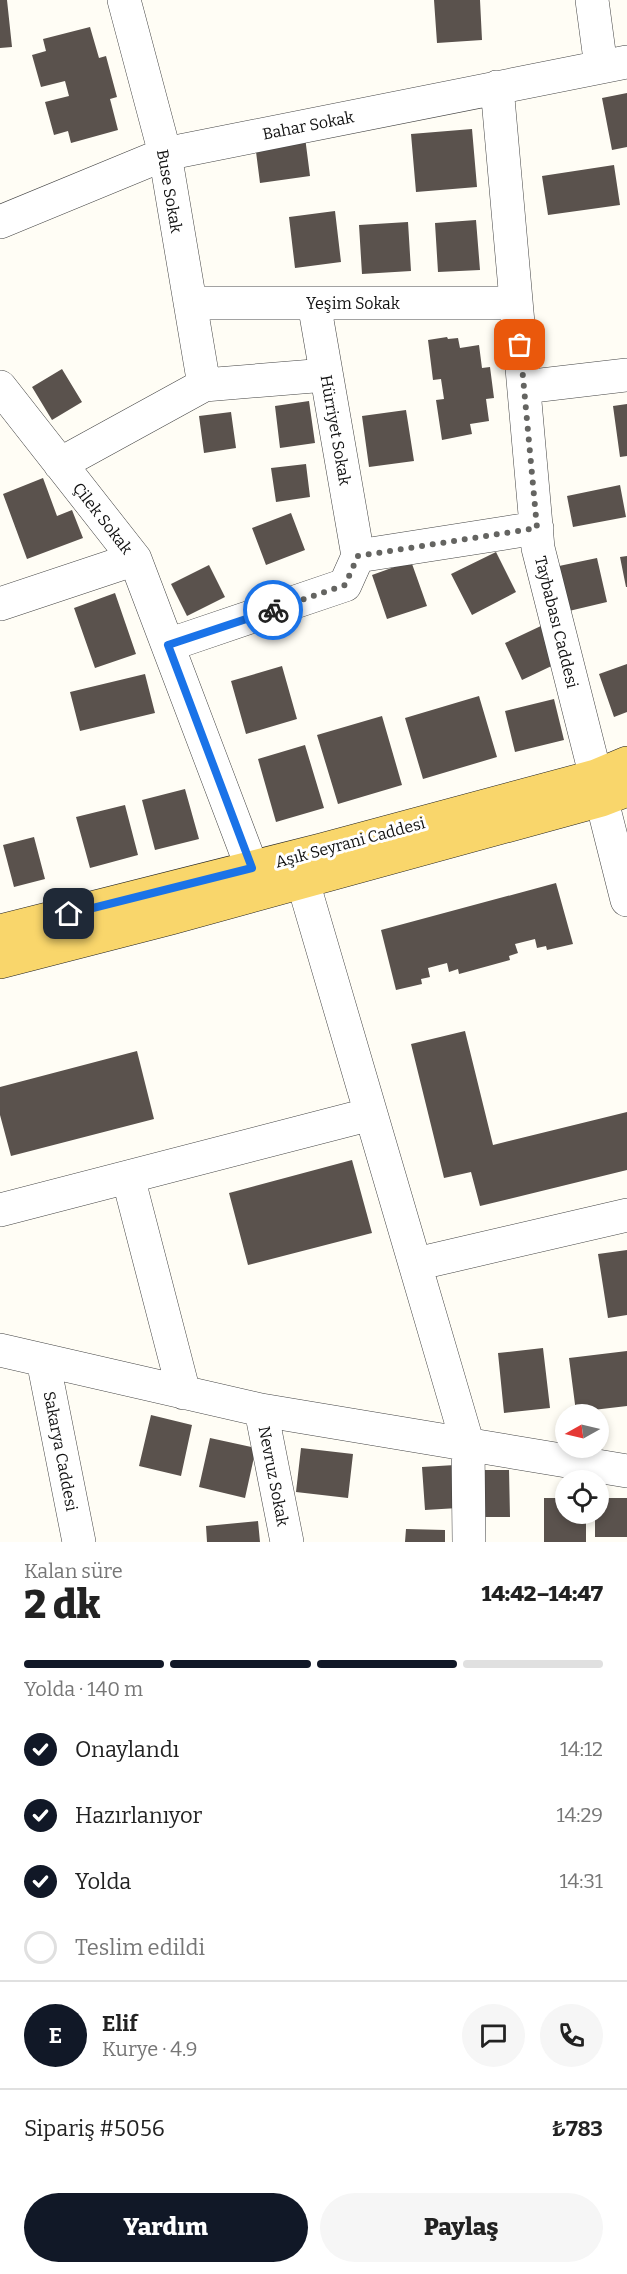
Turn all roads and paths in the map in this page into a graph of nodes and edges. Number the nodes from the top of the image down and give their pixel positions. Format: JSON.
{"nodes":[{"id":1,"x":124,"y":0,"type":"edge"},
{"id":2,"x":592,"y":0,"type":"edge"},
{"id":3,"x":614,"y":64,"type":"edge"},
{"id":4,"x":497,"y":87,"type":"junction"},
{"id":5,"x":165,"y":154,"type":"junction"},
{"id":6,"x":0,"y":222,"type":"edge"},
{"id":7,"x":190,"y":303,"type":"junction"},
{"id":8,"x":314,"y":303,"type":"junction"},
{"id":9,"x":516,"y":303,"type":"junction"},
{"id":10,"x":326,"y":375,"type":"junction"},
{"id":11,"x":627,"y":375,"type":"edge"},
{"id":12,"x":204,"y":385,"type":"junction"},
{"id":13,"x":0,"y":387,"type":"edge"},
{"id":14,"x":524,"y":387,"type":"junction"},
{"id":15,"x":60,"y":464,"type":"junction"},
{"id":16,"x":537,"y":528,"type":"junction"},
{"id":17,"x":358,"y":556,"type":"junction"},
{"id":18,"x":135,"y":559,"type":"junction"},
{"id":19,"x":0,"y":604,"type":"edge"},
{"id":20,"x":168,"y":645,"type":"junction"},
{"id":21,"x":627,"y":763,"type":"edge"},
{"id":22,"x":608,"y":789,"type":"edge"},
{"id":23,"x":252,"y":868,"type":"junction"},
{"id":24,"x":303,"y":882,"type":"junction"},
{"id":25,"x":627,"y":900,"type":"edge"},
{"id":26,"x":0,"y":931,"type":"edge"},
{"id":27,"x":0,"y":962,"type":"edge"},
{"id":28,"x":371,"y":1114,"type":"junction"},
{"id":29,"x":128,"y":1177,"type":"junction"},
{"id":30,"x":0,"y":1210,"type":"edge"},
{"id":31,"x":627,"y":1215,"type":"edge"},
{"id":32,"x":416,"y":1264,"type":"junction"},
{"id":33,"x":0,"y":1350,"type":"edge"},
{"id":34,"x":43,"y":1360,"type":"junction"},
{"id":35,"x":184,"y":1393,"type":"junction"},
{"id":36,"x":261,"y":1410,"type":"junction"},
{"id":37,"x":468,"y":1445,"type":"junction"},
{"id":38,"x":627,"y":1471,"type":"edge"},
{"id":39,"x":79,"y":1542,"type":"edge"},
{"id":40,"x":287,"y":1542,"type":"edge"},
{"id":41,"x":470,"y":1542,"type":"edge"}],
"edges":[{"from":1,"to":5,"type":"street","name":"Buse Sokak"},
{"from":2,"to":3,"type":"street"},
{"from":3,"to":4,"type":"street","name":"Bahar Sokak"},
{"from":4,"to":5,"type":"street","name":"Bahar Sokak"},
{"from":4,"to":9,"type":"street","name":"Taybabası Caddesi"},
{"from":5,"to":6,"type":"street","name":"Bahar Sokak"},
{"from":5,"to":7,"type":"street","name":"Buse Sokak"},
{"from":7,"to":8,"type":"street","name":"Yeşim Sokak"},
{"from":7,"to":12,"type":"street","name":"Buse Sokak"},
{"from":8,"to":9,"type":"street","name":"Yeşim Sokak"},
{"from":8,"to":10,"type":"street","name":"Hürriyet Sokak"},
{"from":9,"to":14,"type":"street","name":"Taybabası Caddesi"},
{"from":10,"to":12,"type":"street"},
{"from":10,"to":17,"type":"street","name":"Hürriyet Sokak"},
{"from":11,"to":14,"type":"street"},
{"from":12,"to":15,"type":"street"},
{"from":13,"to":15,"type":"street","name":"Çilek Sokak"},
{"from":14,"to":16,"type":"street","name":"Taybabası Caddesi"},
{"from":15,"to":18,"type":"street","name":"Çilek Sokak"},
{"from":16,"to":17,"type":"street"},
{"from":16,"to":22,"type":"street","name":"Taybabası Caddesi"},
{"from":17,"to":20,"type":"street"},
{"from":18,"to":19,"type":"street"},
{"from":18,"to":20,"type":"street","name":"Çilek Sokak"},
{"from":20,"to":23,"type":"street","name":"Çilek Sokak"},
{"from":21,"to":22,"type":"main road","name":"Aşık Seyrani Caddesi"},
{"from":22,"to":23,"type":"main road","name":"Aşık Seyrani Caddesi"},
{"from":22,"to":24,"type":"main road"},
{"from":22,"to":25,"type":"street","name":"Taybabası Caddesi"},
{"from":23,"to":26,"type":"main road","name":"Aşık Seyrani Caddesi"},
{"from":24,"to":27,"type":"main road"},
{"from":24,"to":28,"type":"street"},
{"from":28,"to":29,"type":"street"},
{"from":28,"to":32,"type":"street"},
{"from":29,"to":30,"type":"street"},
{"from":29,"to":35,"type":"street"},
{"from":31,"to":32,"type":"street"},
{"from":32,"to":37,"type":"street"},
{"from":33,"to":34,"type":"street"},
{"from":34,"to":35,"type":"street"},
{"from":34,"to":39,"type":"street","name":"Sakarya Caddesi"},
{"from":35,"to":36,"type":"street"},
{"from":36,"to":37,"type":"street"},
{"from":36,"to":40,"type":"street","name":"Nevruz Sokak"},
{"from":37,"to":38,"type":"street"},
{"from":37,"to":41,"type":"street"}]}
